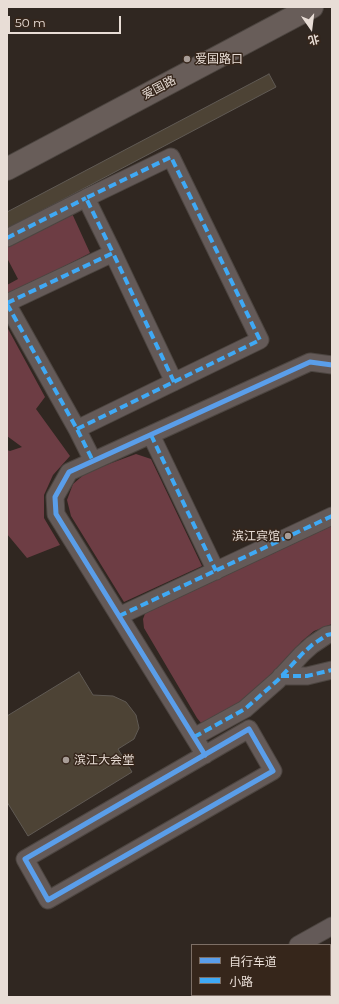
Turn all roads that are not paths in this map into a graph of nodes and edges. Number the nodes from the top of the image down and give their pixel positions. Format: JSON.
{"nodes":[{"id":1,"x":312,"y":7,"type":"edge"},
{"id":2,"x":7,"y":169,"type":"edge"},
{"id":3,"x":86,"y":198,"type":"junction"},
{"id":4,"x":7,"y":238,"type":"edge"},
{"id":5,"x":113,"y":253,"type":"junction"},
{"id":6,"x":7,"y":304,"type":"edge"},
{"id":7,"x":332,"y":365,"type":"edge"},
{"id":8,"x":174,"y":382,"type":"junction"},
{"id":9,"x":77,"y":429,"type":"junction"},
{"id":10,"x":151,"y":435,"type":"junction"},
{"id":11,"x":93,"y":460,"type":"junction"},
{"id":12,"x":332,"y":516,"type":"edge"},
{"id":13,"x":216,"y":571,"type":"junction"},
{"id":14,"x":119,"y":616,"type":"junction"},
{"id":15,"x":332,"y":634,"type":"edge"},
{"id":16,"x":332,"y":670,"type":"edge"},
{"id":17,"x":281,"y":676,"type":"junction"},
{"id":18,"x":194,"y":737,"type":"junction"},
{"id":19,"x":205,"y":755,"type":"junction"},
{"id":20,"x":332,"y":926,"type":"edge"},
{"id":21,"x":300,"y":944,"type":"edge"}],
"edges":[{"from":1,"to":2,"type":"street","name":"爱国路"},
{"from":3,"to":4,"type":"street"},
{"from":3,"to":5,"type":"street"},
{"from":3,"to":8,"type":"street"},
{"from":5,"to":6,"type":"street"},
{"from":5,"to":8,"type":"street"},
{"from":6,"to":9,"type":"street"},
{"from":7,"to":10,"type":"street"},
{"from":8,"to":9,"type":"street"},
{"from":9,"to":11,"type":"street"},
{"from":10,"to":11,"type":"street"},
{"from":10,"to":13,"type":"street"},
{"from":11,"to":14,"type":"street"},
{"from":12,"to":13,"type":"street"},
{"from":13,"to":14,"type":"street"},
{"from":14,"to":18,"type":"street"},
{"from":15,"to":17,"type":"street"},
{"from":16,"to":17,"type":"street"},
{"from":17,"to":18,"type":"street"},
{"from":18,"to":19,"type":"street"},
{"from":19,"to":19,"type":"street"},
{"from":20,"to":21,"type":"street"}]}
